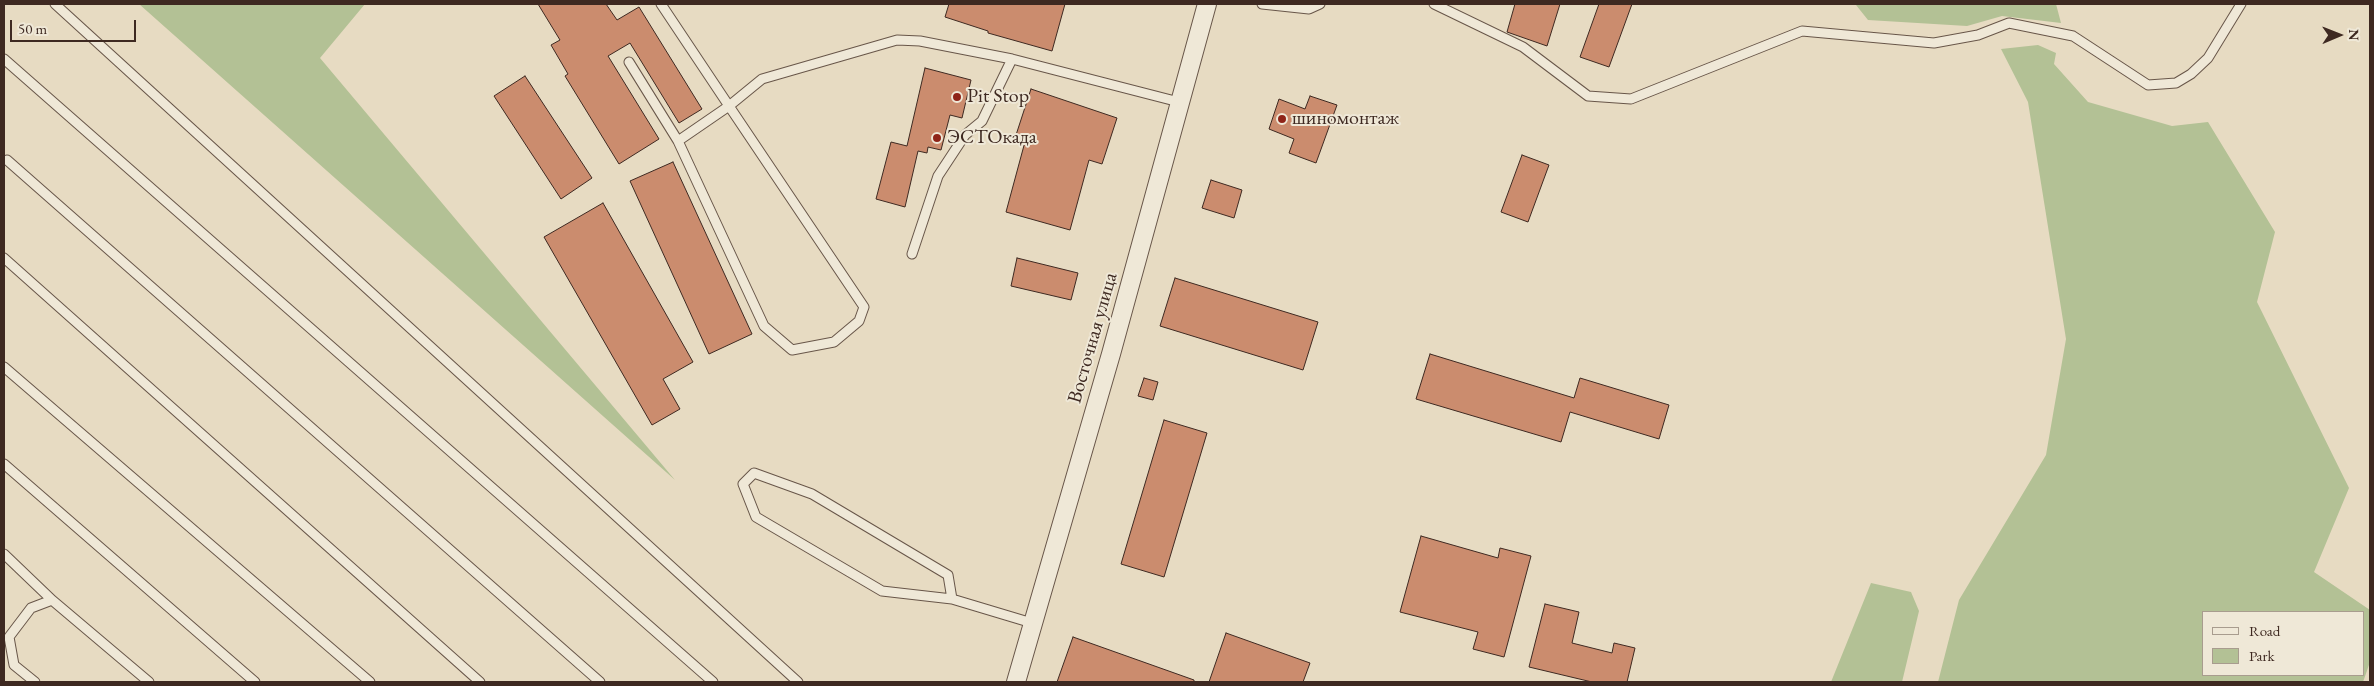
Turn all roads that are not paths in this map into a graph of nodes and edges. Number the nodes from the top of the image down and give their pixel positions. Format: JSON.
{"nodes":[{"id":1,"x":55,"y":4,"type":"edge"},
{"id":2,"x":661,"y":4,"type":"edge"},
{"id":3,"x":1206,"y":4,"type":"edge"},
{"id":4,"x":1262,"y":4,"type":"edge"},
{"id":5,"x":1320,"y":4,"type":"edge"},
{"id":6,"x":1434,"y":4,"type":"edge"},
{"id":7,"x":2242,"y":4,"type":"edge"},
{"id":8,"x":1012,"y":58,"type":"junction"},
{"id":9,"x":4,"y":59,"type":"edge"},
{"id":10,"x":628,"y":62,"type":"dead end"},
{"id":11,"x":1179,"y":102,"type":"junction"},
{"id":12,"x":729,"y":106,"type":"junction"},
{"id":13,"x":678,"y":141,"type":"junction"},
{"id":14,"x":7,"y":160,"type":"dead end"},
{"id":15,"x":912,"y":254,"type":"dead end"},
{"id":16,"x":4,"y":258,"type":"edge"},
{"id":17,"x":4,"y":367,"type":"edge"},
{"id":18,"x":4,"y":464,"type":"edge"},
{"id":19,"x":4,"y":554,"type":"edge"},
{"id":20,"x":952,"y":599,"type":"junction"},
{"id":21,"x":52,"y":600,"type":"junction"},
{"id":22,"x":1032,"y":623,"type":"junction"},
{"id":23,"x":35,"y":682,"type":"edge"},
{"id":24,"x":149,"y":682,"type":"edge"},
{"id":25,"x":255,"y":682,"type":"edge"},
{"id":26,"x":370,"y":682,"type":"edge"},
{"id":27,"x":480,"y":682,"type":"edge"},
{"id":28,"x":600,"y":682,"type":"edge"},
{"id":29,"x":713,"y":682,"type":"edge"},
{"id":30,"x":798,"y":682,"type":"edge"},
{"id":31,"x":1016,"y":682,"type":"edge"}],
"edges":[{"from":1,"to":30,"type":"lane"},
{"from":2,"to":12,"type":"lane"},
{"from":3,"to":11,"type":"street","name":"Восточная улица"},
{"from":4,"to":5,"type":"lane"},
{"from":6,"to":7,"type":"lane"},
{"from":8,"to":11,"type":"lane"},
{"from":8,"to":12,"type":"lane"},
{"from":8,"to":15,"type":"lane"},
{"from":9,"to":29,"type":"lane"},
{"from":10,"to":13,"type":"lane"},
{"from":11,"to":22,"type":"street","name":"Восточная улица"},
{"from":12,"to":13,"type":"lane"},
{"from":12,"to":13,"type":"lane"},
{"from":14,"to":28,"type":"lane"},
{"from":16,"to":27,"type":"lane"},
{"from":17,"to":26,"type":"lane"},
{"from":18,"to":25,"type":"lane"},
{"from":19,"to":21,"type":"lane"},
{"from":20,"to":20,"type":"lane"},
{"from":20,"to":22,"type":"lane"},
{"from":21,"to":23,"type":"lane"},
{"from":21,"to":24,"type":"lane"},
{"from":22,"to":31,"type":"street","name":"Восточная улица"}]}
